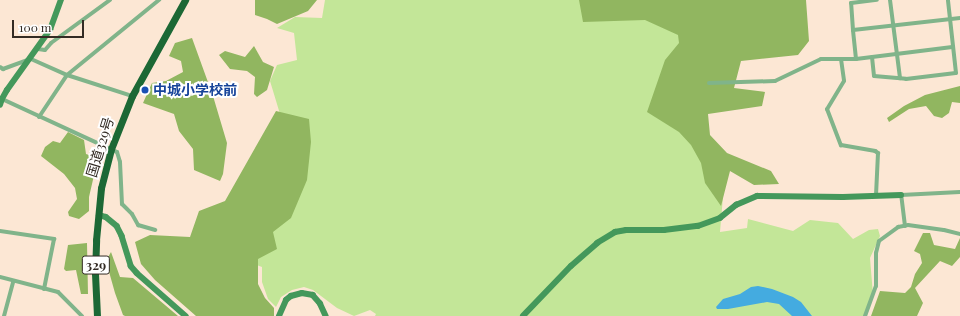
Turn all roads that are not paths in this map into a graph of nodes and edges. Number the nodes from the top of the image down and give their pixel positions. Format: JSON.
{"nodes":[{"id":1,"x":62,"y":0,"type":"edge"},
{"id":2,"x":110,"y":0,"type":"edge"},
{"id":3,"x":159,"y":0,"type":"edge"},
{"id":4,"x":185,"y":0,"type":"edge"},
{"id":5,"x":877,"y":0,"type":"edge"},
{"id":6,"x":890,"y":0,"type":"edge"},
{"id":7,"x":948,"y":0,"type":"edge"},
{"id":8,"x":960,"y":18,"type":"edge"},
{"id":9,"x":949,"y":19,"type":"junction"},
{"id":10,"x":893,"y":26,"type":"junction"},
{"id":11,"x":853,"y":30,"type":"junction"},
{"id":12,"x":952,"y":47,"type":"junction"},
{"id":13,"x":38,"y":49,"type":"junction"},
{"id":14,"x":896,"y":54,"type":"junction"},
{"id":15,"x":872,"y":57,"type":"junction"},
{"id":16,"x":31,"y":59,"type":"junction"},
{"id":17,"x":841,"y":59,"type":"junction"},
{"id":18,"x":856,"y":59,"type":"junction"},
{"id":19,"x":0,"y":67,"type":"edge"},
{"id":20,"x":67,"y":75,"type":"junction"},
{"id":21,"x":900,"y":78,"type":"junction"},
{"id":22,"x":710,"y":83,"type":"dead end"},
{"id":23,"x":132,"y":96,"type":"junction"},
{"id":24,"x":1,"y":98,"type":"edge"},
{"id":25,"x":0,"y":105,"type":"edge"},
{"id":26,"x":39,"y":117,"type":"junction"},
{"id":27,"x":111,"y":149,"type":"junction"},
{"id":28,"x":960,"y":192,"type":"edge"},
{"id":29,"x":876,"y":195,"type":"junction"},
{"id":30,"x":901,"y":195,"type":"junction"},
{"id":31,"x":99,"y":215,"type":"junction"},
{"id":32,"x":905,"y":226,"type":"junction"},
{"id":33,"x":155,"y":230,"type":"dead end"},
{"id":34,"x":0,"y":231,"type":"edge"},
{"id":35,"x":960,"y":234,"type":"edge"},
{"id":36,"x":0,"y":277,"type":"edge"},
{"id":37,"x":13,"y":282,"type":"junction"},
{"id":38,"x":44,"y":289,"type":"junction"},
{"id":39,"x":4,"y":316,"type":"edge"},
{"id":40,"x":82,"y":316,"type":"edge"},
{"id":41,"x":97,"y":316,"type":"edge"},
{"id":42,"x":186,"y":316,"type":"edge"},
{"id":43,"x":279,"y":316,"type":"edge"},
{"id":44,"x":326,"y":316,"type":"edge"},
{"id":45,"x":523,"y":316,"type":"edge"},
{"id":46,"x":865,"y":316,"type":"edge"}],
"edges":[{"from":1,"to":13,"type":"street"},
{"from":2,"to":13,"type":"street"},
{"from":3,"to":20,"type":"street"},
{"from":4,"to":23,"type":"highway","name":"国道329号","number":"329"},
{"from":5,"to":11,"type":"street"},
{"from":6,"to":10,"type":"street"},
{"from":7,"to":9,"type":"street"},
{"from":8,"to":9,"type":"street"},
{"from":9,"to":10,"type":"street"},
{"from":9,"to":12,"type":"street"},
{"from":10,"to":11,"type":"street"},
{"from":10,"to":14,"type":"street"},
{"from":11,"to":18,"type":"street"},
{"from":12,"to":14,"type":"street"},
{"from":12,"to":21,"type":"street"},
{"from":13,"to":16,"type":"street"},
{"from":14,"to":15,"type":"street"},
{"from":14,"to":21,"type":"street"},
{"from":15,"to":18,"type":"street"},
{"from":15,"to":21,"type":"street"},
{"from":16,"to":19,"type":"street"},
{"from":16,"to":20,"type":"street"},
{"from":16,"to":24,"type":"street"},
{"from":17,"to":18,"type":"street"},
{"from":17,"to":22,"type":"street"},
{"from":17,"to":29,"type":"street"},
{"from":20,"to":23,"type":"street"},
{"from":20,"to":26,"type":"street"},
{"from":23,"to":27,"type":"highway","name":"国道329号","number":"329"},
{"from":24,"to":25,"type":"street"},
{"from":24,"to":26,"type":"street"},
{"from":26,"to":27,"type":"street"},
{"from":27,"to":31,"type":"highway","name":"国道329号","number":"329"},
{"from":27,"to":33,"type":"street"},
{"from":28,"to":30,"type":"street"},
{"from":29,"to":30,"type":"street"},
{"from":29,"to":45,"type":"street"},
{"from":30,"to":32,"type":"street"},
{"from":31,"to":41,"type":"highway","name":"国道329号","number":"329"},
{"from":31,"to":42,"type":"street"},
{"from":32,"to":35,"type":"street"},
{"from":32,"to":46,"type":"street"},
{"from":34,"to":38,"type":"street"},
{"from":36,"to":37,"type":"street"},
{"from":37,"to":38,"type":"street"},
{"from":37,"to":39,"type":"street"},
{"from":38,"to":40,"type":"street"},
{"from":43,"to":44,"type":"street"}]}
